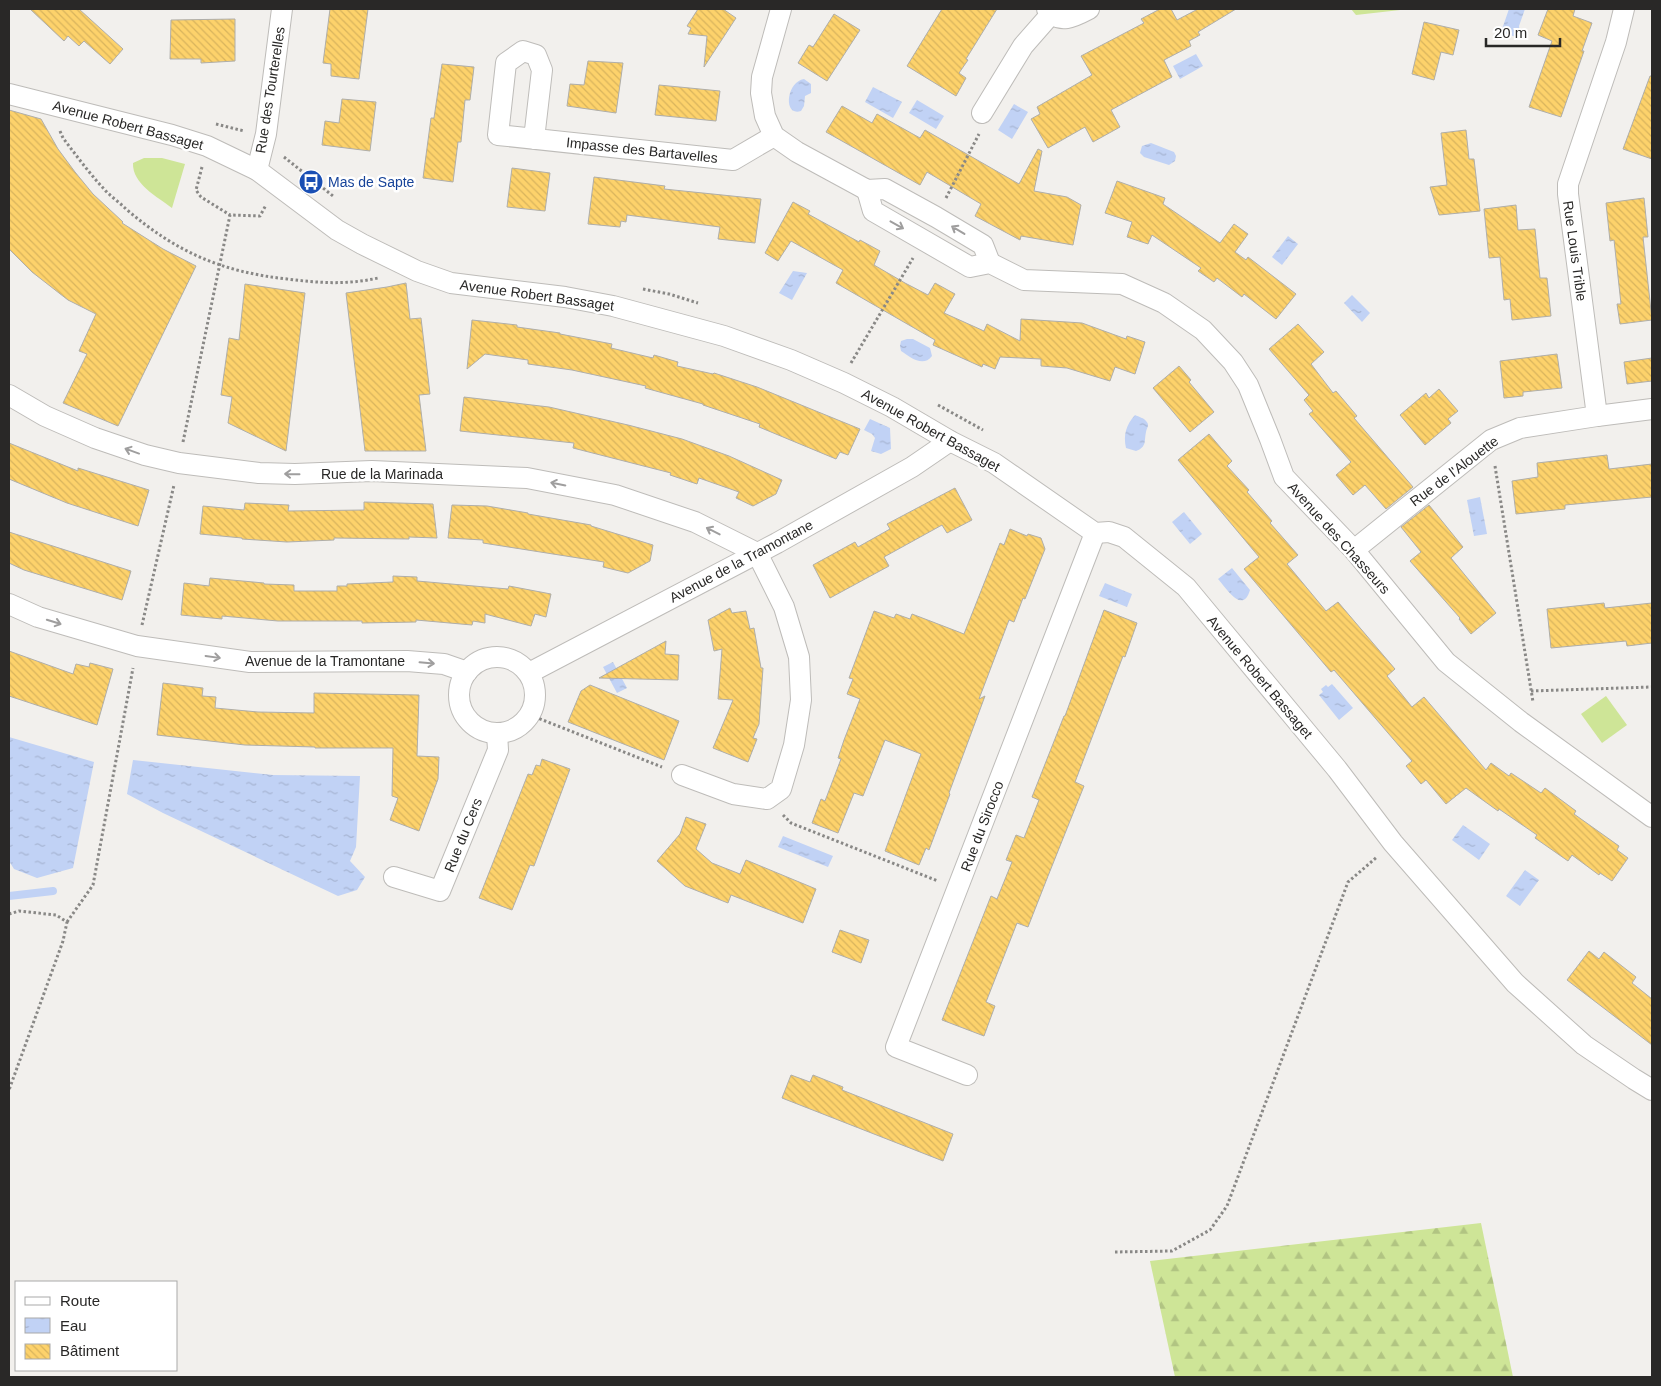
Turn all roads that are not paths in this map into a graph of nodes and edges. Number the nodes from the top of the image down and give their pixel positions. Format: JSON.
{"nodes":[{"id":1,"x":282,"y":9,"type":"edge"},
{"id":2,"x":781,"y":9,"type":"edge"},
{"id":3,"x":1089,"y":9,"type":"edge"},
{"id":4,"x":1624,"y":9,"type":"edge"},
{"id":5,"x":1049,"y":12,"type":"edge"},
{"id":6,"x":9,"y":94,"type":"edge"},
{"id":7,"x":982,"y":113,"type":"dead end"},
{"id":8,"x":774,"y":136,"type":"junction"},
{"id":9,"x":534,"y":139,"type":"dead end"},
{"id":10,"x":257,"y":170,"type":"junction"},
{"id":11,"x":9,"y":395,"type":"edge"},
{"id":12,"x":1652,"y":409,"type":"edge"},
{"id":13,"x":1597,"y":416,"type":"junction"},
{"id":14,"x":950,"y":441,"type":"junction"},
{"id":15,"x":1095,"y":533,"type":"junction"},
{"id":16,"x":1354,"y":550,"type":"junction"},
{"id":17,"x":757,"y":553,"type":"junction"},
{"id":18,"x":9,"y":604,"type":"edge"},
{"id":19,"x":467,"y":672,"type":"junction"},
{"id":20,"x":528,"y":673,"type":"junction"},
{"id":21,"x":497,"y":733,"type":"junction"},
{"id":22,"x":682,"y":774,"type":"road end"},
{"id":23,"x":1652,"y":817,"type":"edge"},
{"id":24,"x":394,"y":877,"type":"dead end"},
{"id":25,"x":968,"y":1075,"type":"dead end"},
{"id":26,"x":1652,"y":1090,"type":"edge"}],
"edges":[{"from":1,"to":10,"type":"street","name":"Rue des Tourterelles"},
{"from":2,"to":8,"type":"street"},
{"from":3,"to":5,"type":"street"},
{"from":4,"to":13,"type":"street","name":"Rue Louis Trible"},
{"from":5,"to":7,"type":"street"},
{"from":6,"to":10,"type":"street","name":"Avenue Robert Bassaget"},
{"from":8,"to":9,"type":"street","name":"Impasse des Bartavelles"},
{"from":8,"to":16,"type":"street","name":"Avenue des Chasseurs"},
{"from":10,"to":14,"type":"street","name":"Avenue Robert Bassaget"},
{"from":17,"to":11,"type":"street","name":"Rue de la Marinada","one_way":true},
{"from":12,"to":13,"type":"street"},
{"from":13,"to":16,"type":"street","name":"Rue de l'Alouette"},
{"from":14,"to":15,"type":"street","name":"Avenue Robert Bassaget"},
{"from":14,"to":17,"type":"street","name":"Avenue de la Tramontane"},
{"from":15,"to":25,"type":"street","name":"Rue du Sirocco"},
{"from":15,"to":26,"type":"street","name":"Avenue Robert Bassaget"},
{"from":16,"to":23,"type":"street","name":"Avenue des Chasseurs"},
{"from":17,"to":20,"type":"street","name":"Avenue de la Tramontane"},
{"from":17,"to":22,"type":"street"},
{"from":18,"to":19,"type":"street","name":"Avenue de la Tramontane","one_way":true},
{"from":19,"to":20,"type":"street"},
{"from":19,"to":21,"type":"street"},
{"from":20,"to":21,"type":"street"},
{"from":21,"to":24,"type":"street","name":"Rue du Cers"}]}
